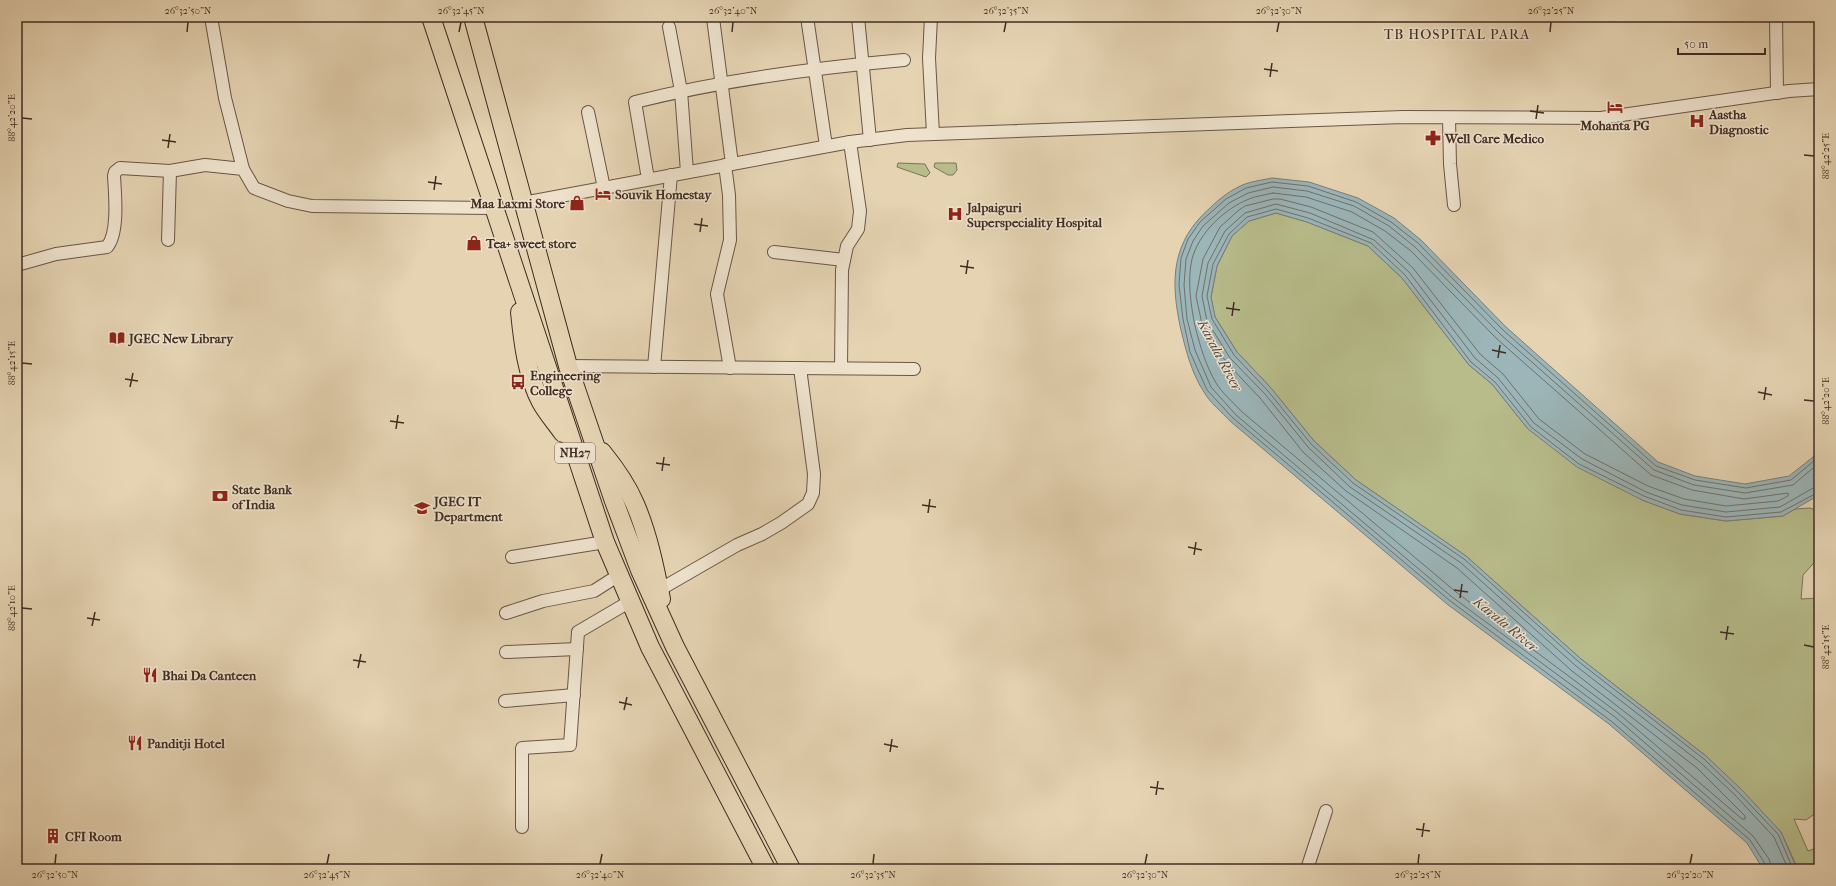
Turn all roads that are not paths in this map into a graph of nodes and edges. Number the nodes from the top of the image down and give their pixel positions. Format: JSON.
{"nodes":[{"id":1,"x":211,"y":17,"type":"edge"},
{"id":2,"x":431,"y":17,"type":"edge"},
{"id":3,"x":473,"y":17,"type":"edge"},
{"id":4,"x":807,"y":17,"type":"edge"},
{"id":5,"x":858,"y":17,"type":"edge"},
{"id":6,"x":931,"y":17,"type":"edge"},
{"id":7,"x":1776,"y":17,"type":"edge"},
{"id":8,"x":713,"y":18,"type":"edge"},
{"id":9,"x":669,"y":27,"type":"dead end"},
{"id":10,"x":904,"y":60,"type":"dead end"},
{"id":11,"x":863,"y":64,"type":"junction"},
{"id":12,"x":815,"y":68,"type":"junction"},
{"id":13,"x":723,"y":83,"type":"junction"},
{"id":14,"x":1819,"y":89,"type":"edge"},
{"id":15,"x":681,"y":91,"type":"junction"},
{"id":16,"x":1776,"y":93,"type":"junction"},
{"id":17,"x":588,"y":112,"type":"dead end"},
{"id":18,"x":1449,"y":118,"type":"junction"},
{"id":19,"x":933,"y":134,"type":"junction"},
{"id":20,"x":870,"y":140,"type":"junction"},
{"id":21,"x":850,"y":142,"type":"junction"},
{"id":22,"x":826,"y":146,"type":"junction"},
{"id":23,"x":729,"y":165,"type":"junction"},
{"id":24,"x":243,"y":169,"type":"junction"},
{"id":25,"x":170,"y":171,"type":"junction"},
{"id":26,"x":688,"y":172,"type":"junction"},
{"id":27,"x":672,"y":175,"type":"junction"},
{"id":28,"x":648,"y":179,"type":"junction"},
{"id":29,"x":604,"y":188,"type":"junction"},
{"id":30,"x":524,"y":202,"type":"junction"},
{"id":31,"x":1454,"y":205,"type":"dead end"},
{"id":32,"x":493,"y":208,"type":"junction"},
{"id":33,"x":168,"y":240,"type":"dead end"},
{"id":34,"x":774,"y":252,"type":"dead end"},
{"id":35,"x":844,"y":260,"type":"junction"},
{"id":36,"x":17,"y":265,"type":"edge"},
{"id":37,"x":568,"y":366,"type":"junction"},
{"id":38,"x":654,"y":367,"type":"junction"},
{"id":39,"x":730,"y":368,"type":"junction"},
{"id":40,"x":800,"y":368,"type":"junction"},
{"id":41,"x":841,"y":368,"type":"junction"},
{"id":42,"x":914,"y":369,"type":"dead end"},
{"id":43,"x":593,"y":441,"type":"junction"},
{"id":44,"x":605,"y":542,"type":"junction"},
{"id":45,"x":512,"y":558,"type":"dead end"},
{"id":46,"x":619,"y":575,"type":"junction"},
{"id":47,"x":659,"y":590,"type":"junction"},
{"id":48,"x":630,"y":602,"type":"junction"},
{"id":49,"x":506,"y":613,"type":"dead end"},
{"id":50,"x":668,"y":631,"type":"junction"},
{"id":51,"x":577,"y":649,"type":"junction"},
{"id":52,"x":506,"y":652,"type":"dead end"},
{"id":53,"x":574,"y":695,"type":"junction"},
{"id":54,"x":505,"y":701,"type":"dead end"},
{"id":55,"x":1326,"y":811,"type":"dead end"},
{"id":56,"x":522,"y":827,"type":"dead end"},
{"id":57,"x":766,"y":869,"type":"edge"},
{"id":58,"x":791,"y":869,"type":"edge"},
{"id":59,"x":1307,"y":869,"type":"edge"}],
"edges":[{"from":1,"to":24,"type":"street"},
{"from":2,"to":32,"type":"highway","number":"NH27"},
{"from":3,"to":30,"type":"highway","number":"NH27"},
{"from":4,"to":12,"type":"street"},
{"from":5,"to":11,"type":"street"},
{"from":6,"to":19,"type":"street"},
{"from":7,"to":16,"type":"street"},
{"from":8,"to":13,"type":"street"},
{"from":9,"to":15,"type":"street"},
{"from":10,"to":11,"type":"street"},
{"from":11,"to":12,"type":"street"},
{"from":11,"to":20,"type":"street"},
{"from":12,"to":13,"type":"street"},
{"from":12,"to":22,"type":"street"},
{"from":13,"to":15,"type":"street"},
{"from":13,"to":23,"type":"street"},
{"from":14,"to":16,"type":"street"},
{"from":15,"to":26,"type":"street"},
{"from":15,"to":28,"type":"street"},
{"from":16,"to":18,"type":"street"},
{"from":17,"to":29,"type":"street"},
{"from":18,"to":19,"type":"street"},
{"from":18,"to":31,"type":"street"},
{"from":19,"to":20,"type":"street"},
{"from":20,"to":21,"type":"street"},
{"from":21,"to":22,"type":"street"},
{"from":21,"to":35,"type":"street"},
{"from":22,"to":23,"type":"street"},
{"from":23,"to":26,"type":"street"},
{"from":23,"to":39,"type":"street"},
{"from":24,"to":25,"type":"street"},
{"from":24,"to":32,"type":"street"},
{"from":25,"to":33,"type":"street"},
{"from":25,"to":36,"type":"street"},
{"from":26,"to":27,"type":"street"},
{"from":27,"to":28,"type":"street"},
{"from":27,"to":38,"type":"street"},
{"from":28,"to":29,"type":"street"},
{"from":29,"to":30,"type":"street"},
{"from":30,"to":32,"type":"highway"},
{"from":30,"to":37,"type":"highway","number":"NH27"},
{"from":32,"to":44,"type":"highway","number":"NH27"},
{"from":34,"to":35,"type":"street"},
{"from":35,"to":41,"type":"street"},
{"from":37,"to":38,"type":"street"},
{"from":37,"to":43,"type":"highway","number":"NH27"},
{"from":38,"to":39,"type":"street"},
{"from":39,"to":40,"type":"street"},
{"from":40,"to":41,"type":"street"},
{"from":40,"to":47,"type":"street"},
{"from":41,"to":42,"type":"street"},
{"from":43,"to":47,"type":"highway","number":"NH27"},
{"from":43,"to":50,"type":"highway","number":"NH27"},
{"from":44,"to":45,"type":"street"},
{"from":44,"to":46,"type":"highway","number":"NH27"},
{"from":46,"to":48,"type":"highway","number":"NH27"},
{"from":46,"to":49,"type":"street"},
{"from":47,"to":50,"type":"highway","number":"NH27"},
{"from":48,"to":51,"type":"street"},
{"from":48,"to":57,"type":"highway","number":"NH27"},
{"from":50,"to":58,"type":"highway","number":"NH27"},
{"from":51,"to":52,"type":"street"},
{"from":51,"to":53,"type":"street"},
{"from":53,"to":54,"type":"street"},
{"from":53,"to":56,"type":"street"},
{"from":55,"to":59,"type":"street"}]}
